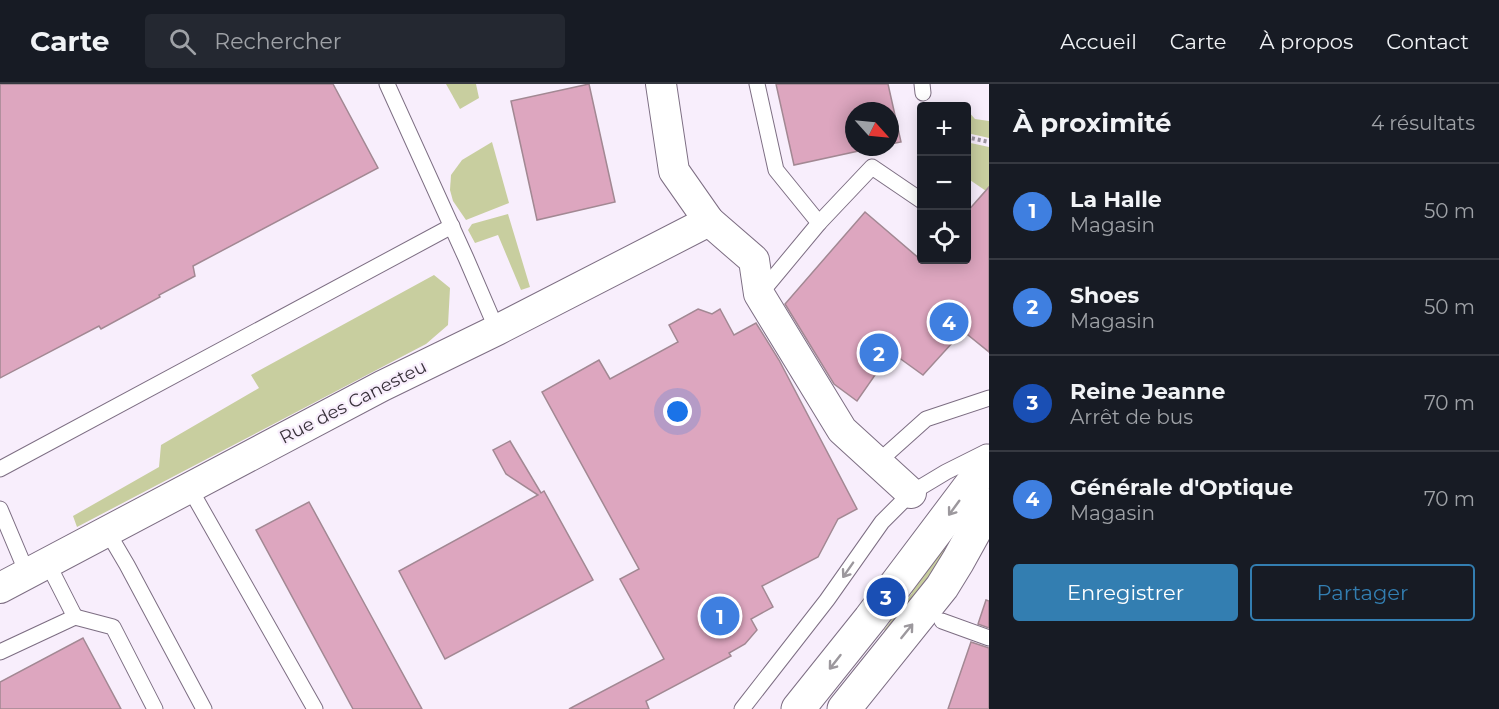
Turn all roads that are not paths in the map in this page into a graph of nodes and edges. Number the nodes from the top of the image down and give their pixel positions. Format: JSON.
{"nodes":[{"id":1,"x":387,"y":84,"type":"edge"},
{"id":2,"x":661,"y":84,"type":"edge"},
{"id":3,"x":757,"y":84,"type":"edge"},
{"id":4,"x":917,"y":198,"type":"edge"},
{"id":5,"x":710,"y":221,"type":"junction"},
{"id":6,"x":819,"y":223,"type":"junction"},
{"id":7,"x":452,"y":226,"type":"junction"},
{"id":8,"x":759,"y":294,"type":"junction"},
{"id":9,"x":497,"y":330,"type":"junction"},
{"id":10,"x":989,"y":398,"type":"edge"},
{"id":11,"x":989,"y":451,"type":"edge"},
{"id":12,"x":989,"y":461,"type":"edge"},
{"id":13,"x":878,"y":462,"type":"junction"},
{"id":14,"x":0,"y":469,"type":"edge"},
{"id":15,"x":189,"y":487,"type":"junction"},
{"id":16,"x":911,"y":493,"type":"junction"},
{"id":17,"x":989,"y":505,"type":"edge"},
{"id":18,"x":0,"y":509,"type":"edge"},
{"id":19,"x":107,"y":531,"type":"junction"},
{"id":20,"x":37,"y":567,"type":"junction"},
{"id":21,"x":0,"y":588,"type":"edge"},
{"id":22,"x":75,"y":617,"type":"junction"},
{"id":23,"x":942,"y":621,"type":"dead end"},
{"id":24,"x":989,"y":638,"type":"edge"},
{"id":25,"x":0,"y":652,"type":"edge"},
{"id":26,"x":155,"y":709,"type":"edge"},
{"id":27,"x":204,"y":709,"type":"edge"},
{"id":28,"x":315,"y":709,"type":"edge"},
{"id":29,"x":742,"y":709,"type":"edge"},
{"id":30,"x":798,"y":709,"type":"edge"},
{"id":31,"x":844,"y":709,"type":"edge"}],
"edges":[{"from":1,"to":7,"type":"lane"},
{"from":2,"to":5,"type":"street"},
{"from":3,"to":6,"type":"lane"},
{"from":4,"to":6,"type":"lane"},
{"from":5,"to":8,"type":"street"},
{"from":5,"to":9,"type":"street","name":"Rue des Canesteu"},
{"from":6,"to":8,"type":"lane"},
{"from":7,"to":9,"type":"lane"},
{"from":7,"to":14,"type":"lane"},
{"from":8,"to":13,"type":"street"},
{"from":9,"to":15,"type":"street","name":"Rue des Canesteu"},
{"from":10,"to":13,"type":"lane"},
{"from":11,"to":16,"type":"lane"},
{"from":12,"to":30,"type":"main road","one_way":true},
{"from":13,"to":16,"type":"street"},
{"from":15,"to":19,"type":"street","name":"Rue des Canesteu"},
{"from":15,"to":28,"type":"lane"},
{"from":16,"to":29,"type":"lane","one_way":true},
{"from":31,"to":17,"type":"main road","one_way":true},
{"from":18,"to":20,"type":"lane"},
{"from":19,"to":20,"type":"street","name":"Rue des Canesteu"},
{"from":19,"to":27,"type":"lane"},
{"from":20,"to":21,"type":"street","name":"Rue des Canesteu"},
{"from":20,"to":22,"type":"lane"},
{"from":22,"to":25,"type":"lane"},
{"from":22,"to":26,"type":"lane"},
{"from":23,"to":24,"type":"lane"}]}
